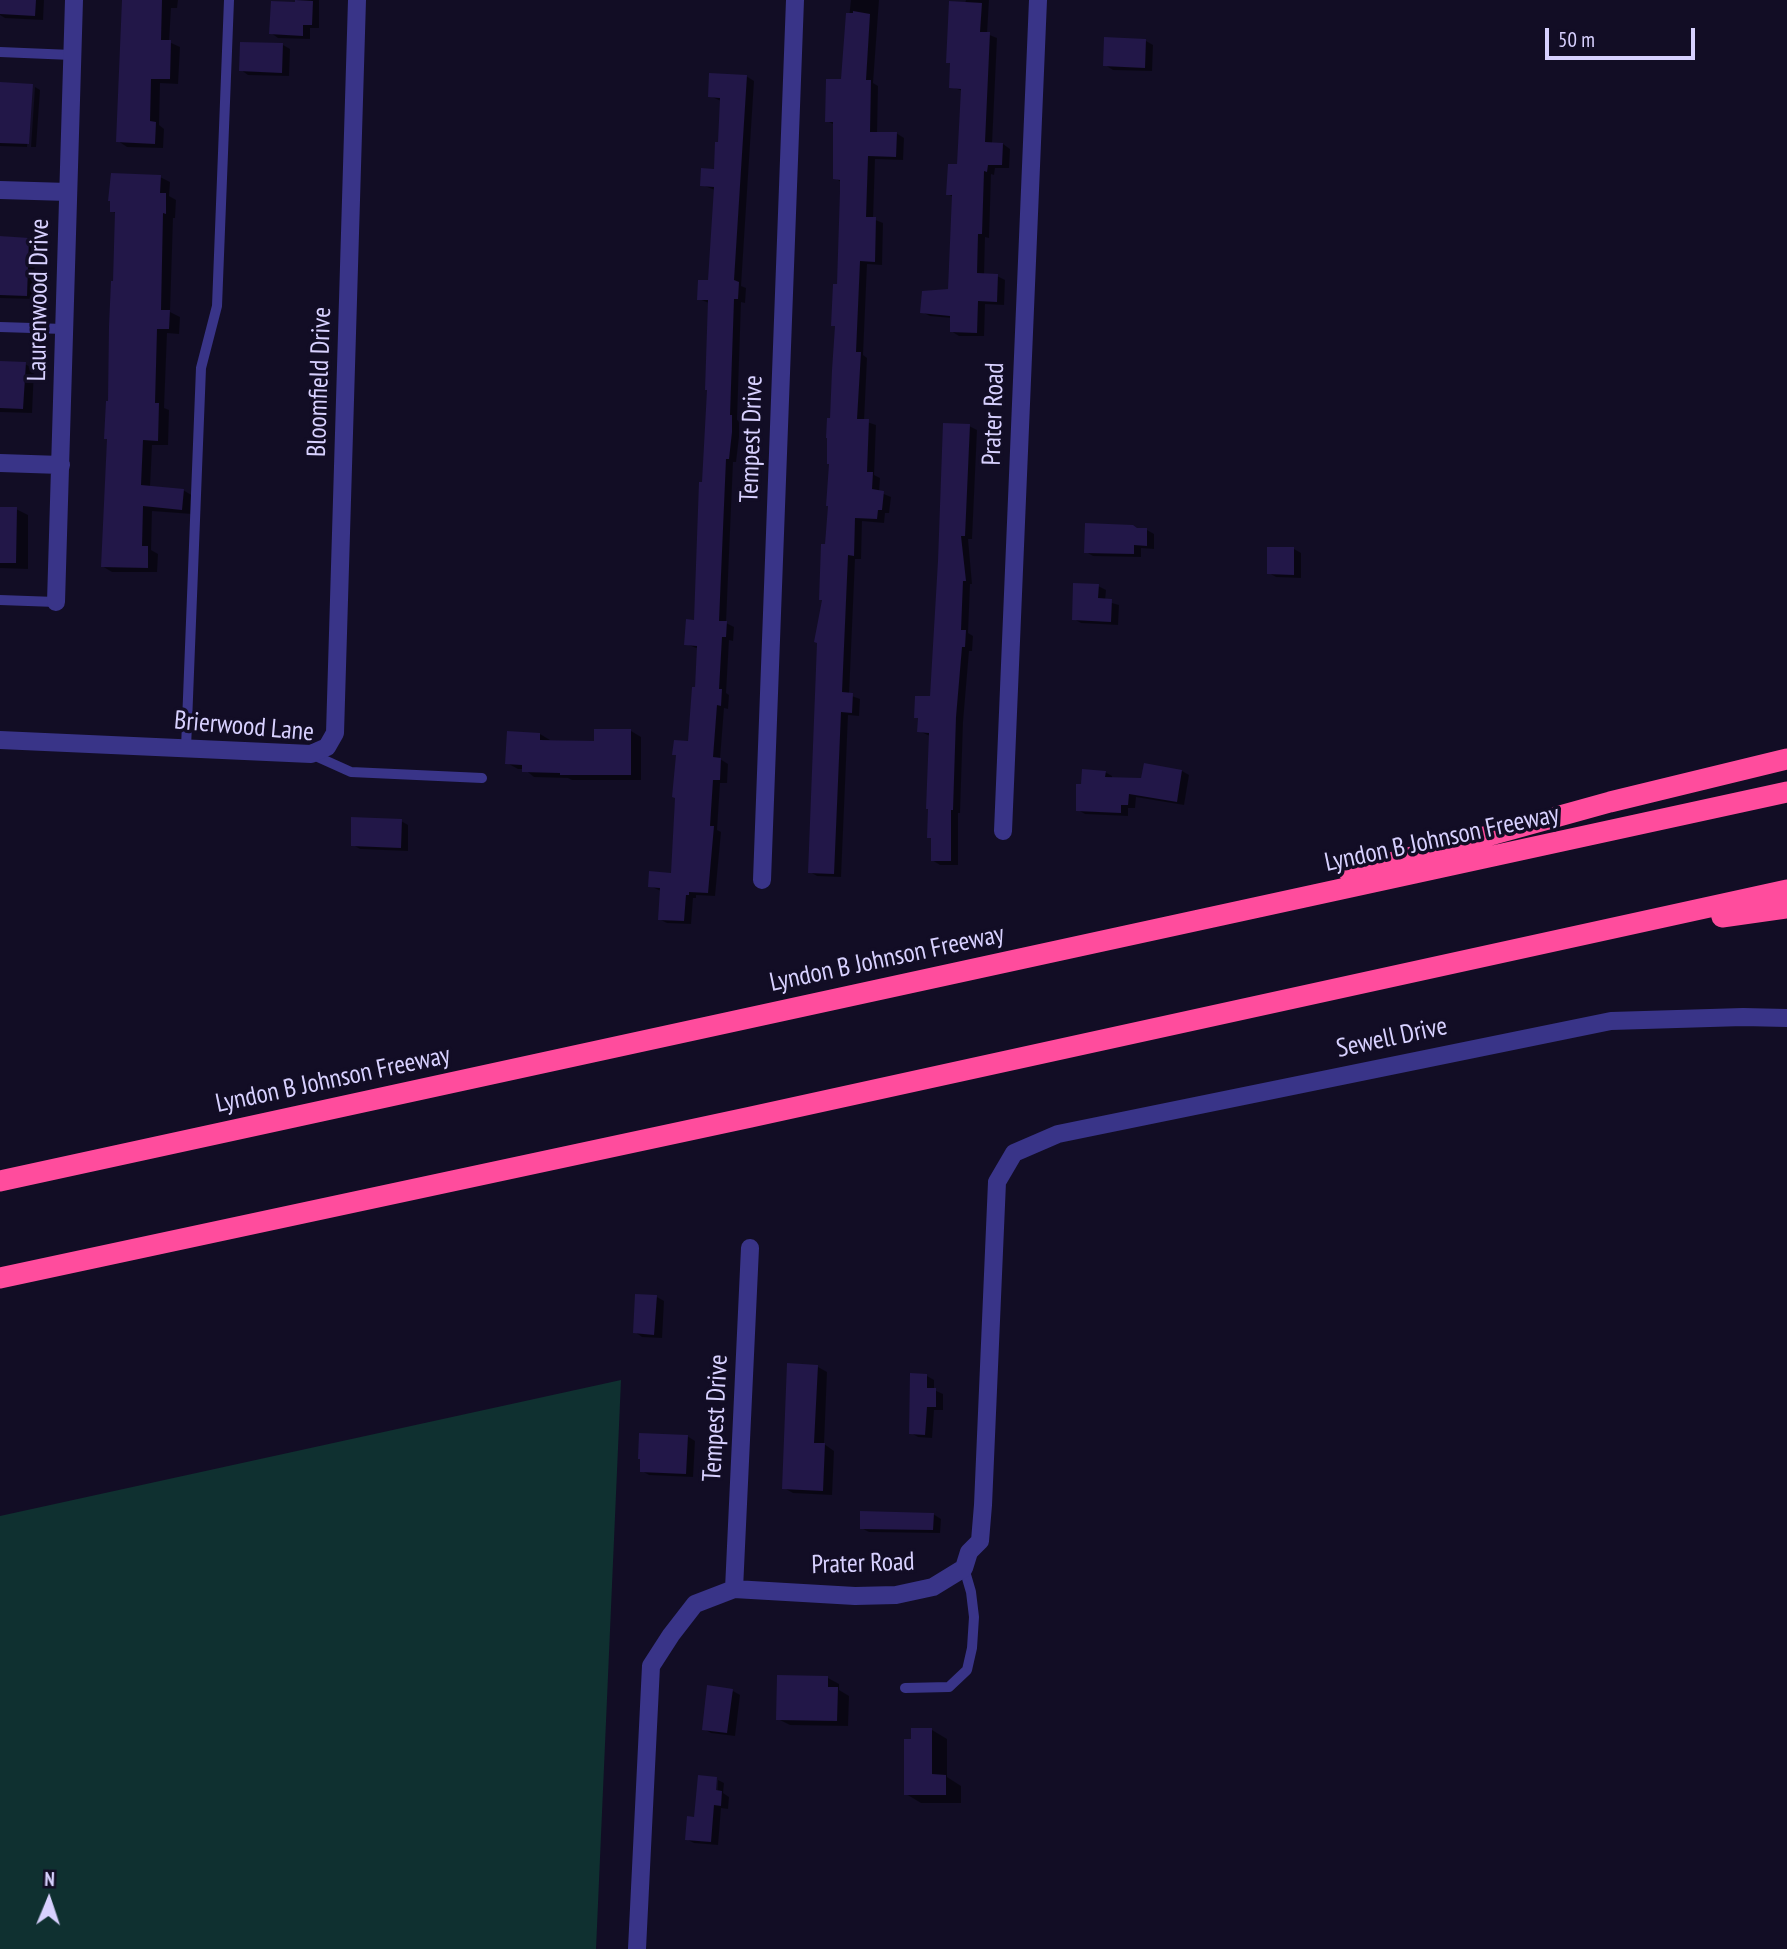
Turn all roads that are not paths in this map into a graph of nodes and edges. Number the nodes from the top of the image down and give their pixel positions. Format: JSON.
{"nodes":[{"id":1,"x":74,"y":0,"type":"edge"},
{"id":2,"x":229,"y":0,"type":"edge"},
{"id":3,"x":357,"y":0,"type":"edge"},
{"id":4,"x":795,"y":0,"type":"edge"},
{"id":5,"x":1038,"y":0,"type":"edge"},
{"id":6,"x":0,"y":52,"type":"edge"},
{"id":7,"x":72,"y":55,"type":"junction"},
{"id":8,"x":0,"y":190,"type":"edge"},
{"id":9,"x":68,"y":192,"type":"junction"},
{"id":10,"x":0,"y":327,"type":"edge"},
{"id":11,"x":64,"y":329,"type":"junction"},
{"id":12,"x":0,"y":463,"type":"edge"},
{"id":13,"x":61,"y":465,"type":"junction"},
{"id":14,"x":0,"y":600,"type":"edge"},
{"id":15,"x":56,"y":602,"type":"joint"},
{"id":16,"x":0,"y":740,"type":"edge"},
{"id":17,"x":186,"y":748,"type":"junction"},
{"id":18,"x":311,"y":754,"type":"junction"},
{"id":19,"x":1787,"y":759,"type":"edge"},
{"id":20,"x":482,"y":778,"type":"dead end"},
{"id":21,"x":1787,"y":792,"type":"edge"},
{"id":22,"x":1003,"y":831,"type":"dead end"},
{"id":23,"x":761,"y":880,"type":"dead end"},
{"id":24,"x":1787,"y":890,"type":"edge"},
{"id":25,"x":1787,"y":908,"type":"edge"},
{"id":26,"x":1122,"y":937,"type":"junction"},
{"id":27,"x":1553,"y":941,"type":"junction"},
{"id":28,"x":1787,"y":1018,"type":"edge"},
{"id":29,"x":0,"y":1181,"type":"edge"},
{"id":30,"x":750,"y":1248,"type":"dead end"},
{"id":31,"x":0,"y":1278,"type":"edge"},
{"id":32,"x":964,"y":1568,"type":"junction"},
{"id":33,"x":734,"y":1589,"type":"junction"},
{"id":34,"x":905,"y":1688,"type":"dead end"},
{"id":35,"x":637,"y":1949,"type":"edge"}],
"edges":[{"from":1,"to":7,"type":"street","name":"Laurenwood Drive"},
{"from":2,"to":17,"type":"lane"},
{"from":3,"to":18,"type":"street","name":"Bloomfield Drive"},
{"from":4,"to":23,"type":"street","name":"Tempest Drive"},
{"from":5,"to":22,"type":"street","name":"Prater Road"},
{"from":6,"to":7,"type":"lane"},
{"from":7,"to":9,"type":"street","name":"Laurenwood Drive"},
{"from":8,"to":9,"type":"street"},
{"from":9,"to":11,"type":"street","name":"Laurenwood Drive"},
{"from":10,"to":11,"type":"lane"},
{"from":11,"to":13,"type":"street","name":"Laurenwood Drive"},
{"from":12,"to":13,"type":"street"},
{"from":13,"to":15,"type":"street","name":"Laurenwood Drive"},
{"from":14,"to":15,"type":"lane"},
{"from":16,"to":17,"type":"street","name":"Brierwood Lane"},
{"from":17,"to":18,"type":"street","name":"Brierwood Lane"},
{"from":18,"to":20,"type":"lane","name":"Brierwood Lane"},
{"from":19,"to":26,"type":"highway"},
{"from":21,"to":26,"type":"highway","name":"Lyndon B Johnson Freeway"},
{"from":24,"to":27,"type":"highway"},
{"from":25,"to":27,"type":"highway"},
{"from":26,"to":29,"type":"highway","name":"Lyndon B Johnson Freeway"},
{"from":27,"to":31,"type":"highway"},
{"from":28,"to":32,"type":"street","name":"Sewell Drive"},
{"from":30,"to":33,"type":"street","name":"Tempest Drive"},
{"from":32,"to":33,"type":"street","name":"Prater Road"},
{"from":32,"to":34,"type":"lane"},
{"from":33,"to":35,"type":"street","name":"Prater Road"}]}
